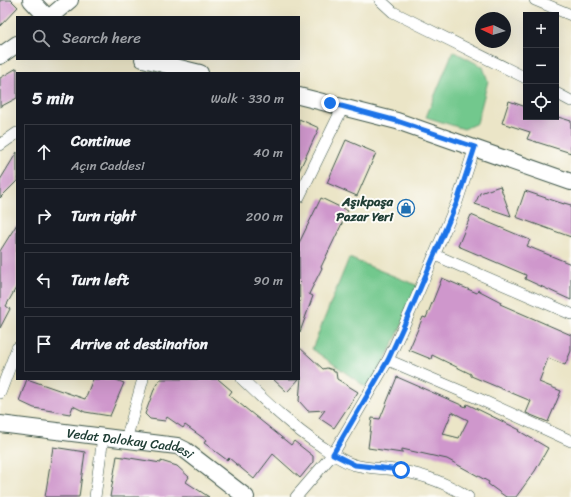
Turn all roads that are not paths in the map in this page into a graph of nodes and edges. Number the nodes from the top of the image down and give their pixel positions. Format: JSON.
{"nodes":[{"id":1,"x":31,"y":0,"type":"edge"},
{"id":2,"x":70,"y":0,"type":"edge"},
{"id":3,"x":380,"y":0,"type":"edge"},
{"id":4,"x":535,"y":0,"type":"edge"},
{"id":5,"x":47,"y":16,"type":"edge"},
{"id":6,"x":49,"y":16,"type":"edge"},
{"id":7,"x":571,"y":16,"type":"edge"},
{"id":8,"x":16,"y":45,"type":"edge"},
{"id":9,"x":0,"y":56,"type":"edge"},
{"id":10,"x":147,"y":60,"type":"edge"},
{"id":11,"x":196,"y":72,"type":"edge"},
{"id":12,"x":523,"y":77,"type":"edge"},
{"id":13,"x":559,"y":94,"type":"edge"},
{"id":14,"x":300,"y":96,"type":"edge"},
{"id":15,"x":571,"y":100,"type":"edge"},
{"id":16,"x":343,"y":107,"type":"junction"},
{"id":17,"x":16,"y":134,"type":"edge"},
{"id":18,"x":0,"y":146,"type":"edge"},
{"id":19,"x":475,"y":147,"type":"junction"},
{"id":20,"x":571,"y":182,"type":"edge"},
{"id":21,"x":300,"y":195,"type":"edge"},
{"id":22,"x":435,"y":255,"type":"junction"},
{"id":23,"x":571,"y":314,"type":"edge"},
{"id":24,"x":16,"y":350,"type":"edge"},
{"id":25,"x":388,"y":360,"type":"junction"},
{"id":26,"x":2,"y":379,"type":"edge"},
{"id":27,"x":143,"y":380,"type":"edge"},
{"id":28,"x":243,"y":380,"type":"edge"},
{"id":29,"x":0,"y":393,"type":"edge"},
{"id":30,"x":0,"y":424,"type":"edge"},
{"id":31,"x":103,"y":437,"type":"junction"},
{"id":32,"x":126,"y":440,"type":"junction"},
{"id":33,"x":571,"y":441,"type":"edge"},
{"id":34,"x":333,"y":454,"type":"junction"},
{"id":35,"x":95,"y":497,"type":"edge"},
{"id":36,"x":246,"y":497,"type":"edge"},
{"id":37,"x":296,"y":497,"type":"edge"},
{"id":38,"x":468,"y":497,"type":"edge"}],
"edges":[{"from":1,"to":5,"type":"street"},
{"from":2,"to":6,"type":"street"},
{"from":3,"to":12,"type":"street"},
{"from":4,"to":7,"type":"street"},
{"from":8,"to":9,"type":"street"},
{"from":10,"to":11,"type":"street"},
{"from":13,"to":15,"type":"street"},
{"from":14,"to":16,"type":"street"},
{"from":16,"to":19,"type":"street"},
{"from":16,"to":21,"type":"street"},
{"from":17,"to":18,"type":"street"},
{"from":19,"to":20,"type":"street"},
{"from":19,"to":22,"type":"street"},
{"from":22,"to":23,"type":"street"},
{"from":22,"to":25,"type":"street"},
{"from":24,"to":26,"type":"street"},
{"from":25,"to":33,"type":"street"},
{"from":25,"to":34,"type":"street"},
{"from":26,"to":29,"type":"street"},
{"from":27,"to":32,"type":"street"},
{"from":28,"to":34,"type":"street"},
{"from":30,"to":31,"type":"street","name":"Vedat Dalokay Caddesi"},
{"from":31,"to":32,"type":"street","name":"Vedat Dalokay Caddesi"},
{"from":31,"to":35,"type":"street"},
{"from":32,"to":36,"type":"street","name":"Vedat Dalokay Caddesi"},
{"from":34,"to":37,"type":"street"},
{"from":34,"to":38,"type":"street"}]}
